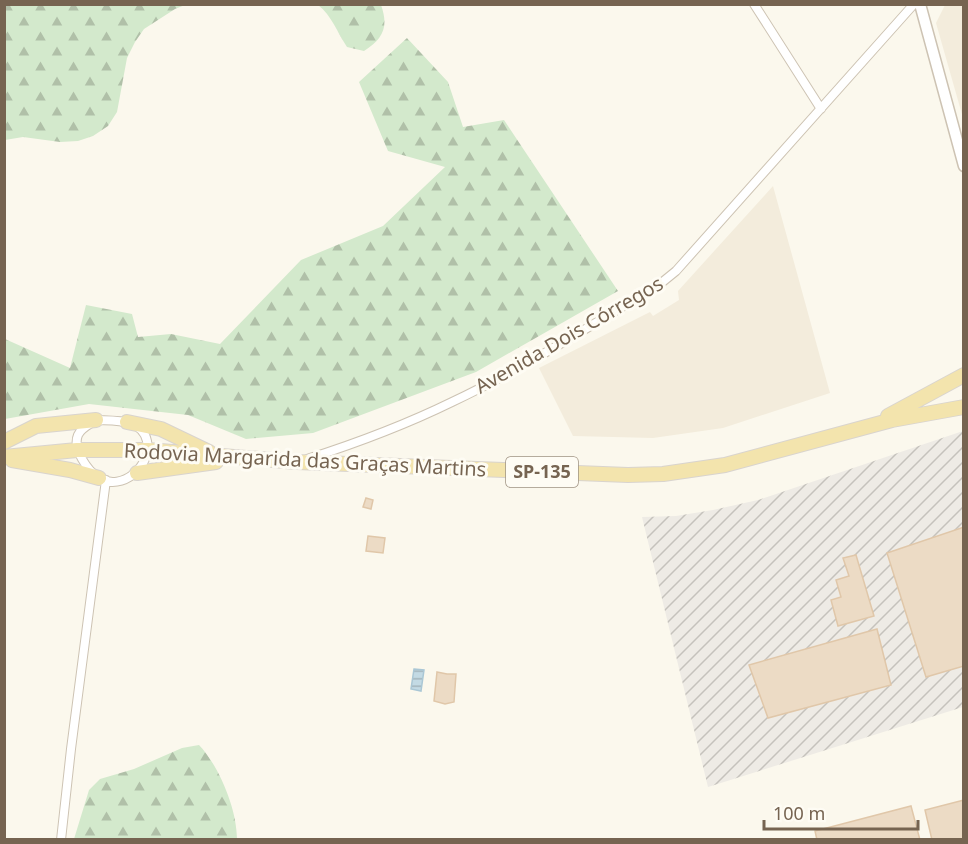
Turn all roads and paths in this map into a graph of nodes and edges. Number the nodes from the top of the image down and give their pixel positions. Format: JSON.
{"nodes":[{"id":1,"x":754,"y":4,"type":"edge"},
{"id":2,"x":914,"y":4,"type":"edge"},
{"id":3,"x":920,"y":4,"type":"edge"},
{"id":4,"x":821,"y":109,"type":"junction"},
{"id":5,"x":963,"y":166,"type":"edge"},
{"id":6,"x":963,"y":375,"type":"edge"},
{"id":7,"x":963,"y":406,"type":"edge"},
{"id":8,"x":927,"y":412,"type":"junction"},
{"id":9,"x":963,"y":414,"type":"edge"},
{"id":10,"x":96,"y":420,"type":"junction"},
{"id":11,"x":127,"y":422,"type":"junction"},
{"id":12,"x":852,"y":430,"type":"junction"},
{"id":13,"x":4,"y":442,"type":"edge"},
{"id":14,"x":77,"y":450,"type":"junction"},
{"id":15,"x":147,"y":450,"type":"junction"},
{"id":16,"x":222,"y":457,"type":"junction"},
{"id":17,"x":4,"y":458,"type":"edge"},
{"id":18,"x":297,"y":462,"type":"junction"},
{"id":19,"x":137,"y":473,"type":"junction"},
{"id":20,"x":103,"y":479,"type":"junction"},
{"id":21,"x":61,"y":840,"type":"edge"}],
"edges":[{"from":1,"to":4,"type":"street"},
{"from":2,"to":4,"type":"street","name":"Avenida Dois Córregos"},
{"from":3,"to":5,"type":"street"},
{"from":4,"to":18,"type":"street","name":"Avenida Dois Córregos"},
{"from":6,"to":12,"type":"main road","name":"Rodovia Margarida das Graças Martins","number":"SP-135"},
{"from":7,"to":8,"type":"main road","name":"Rodovia Margarida das Graças Martins","number":"SP-135"},
{"from":8,"to":9,"type":"main road"},
{"from":8,"to":12,"type":"main road","name":"Rodovia Margarida das Graças Martins","number":"SP-135"},
{"from":10,"to":11,"type":"street"},
{"from":10,"to":13,"type":"main road"},
{"from":10,"to":14,"type":"street"},
{"from":11,"to":15,"type":"street"},
{"from":11,"to":16,"type":"main road"},
{"from":12,"to":18,"type":"main road","name":"Rodovia Margarida das Graças Martins","number":"SP-135"},
{"from":14,"to":15,"type":"main road","name":"Rodovia Margarida das Graças Martins","number":"SP-135"},
{"from":14,"to":17,"type":"main road","name":"Rodovia Margarida das Graças Martins","number":"SP-135"},
{"from":14,"to":20,"type":"street"},
{"from":15,"to":16,"type":"main road","name":"Rodovia Margarida das Graças Martins","number":"SP-135"},
{"from":15,"to":19,"type":"street"},
{"from":16,"to":18,"type":"main road","name":"Rodovia Margarida das Graças Martins","number":"SP-135"},
{"from":16,"to":19,"type":"main road"},
{"from":17,"to":20,"type":"main road"},
{"from":19,"to":20,"type":"street"},
{"from":20,"to":21,"type":"street"}]}
